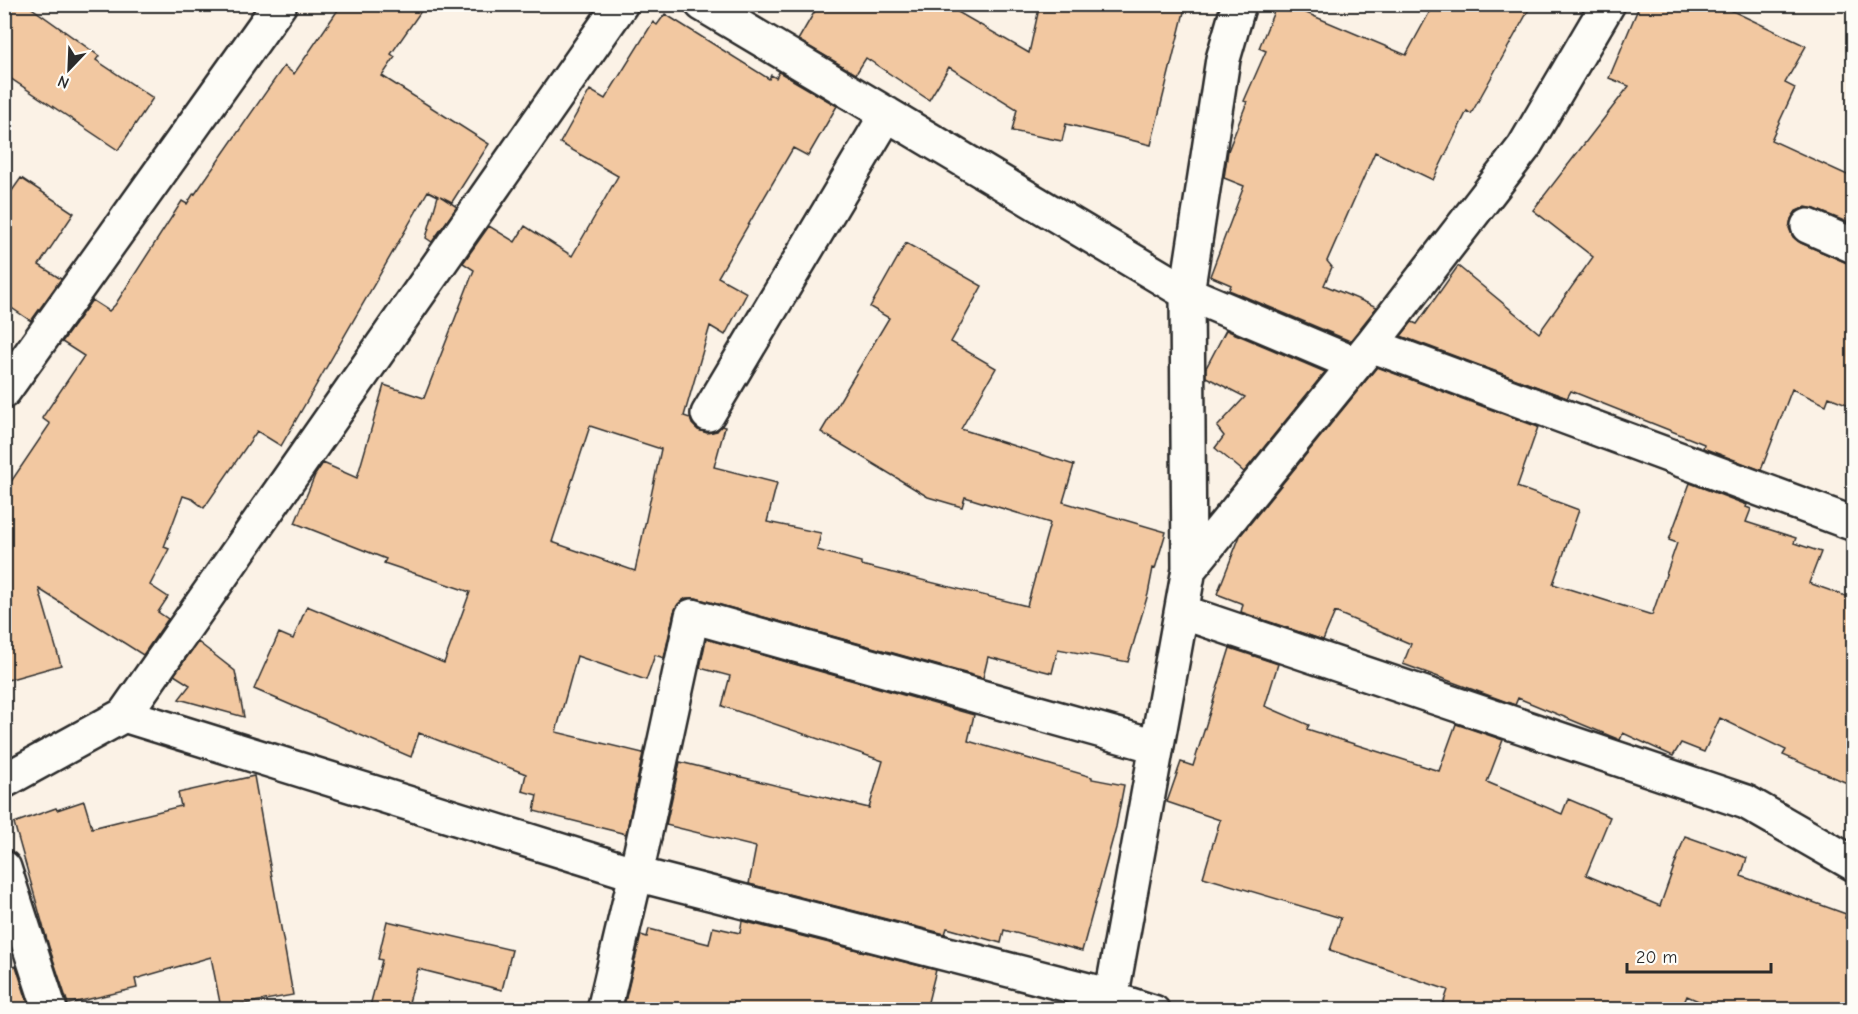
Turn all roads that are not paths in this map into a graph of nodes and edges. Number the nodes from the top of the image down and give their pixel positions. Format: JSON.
{"nodes":[{"id":1,"x":280,"y":4,"type":"edge"},
{"id":2,"x":621,"y":4,"type":"edge"},
{"id":3,"x":702,"y":4,"type":"edge"},
{"id":4,"x":1239,"y":4,"type":"edge"},
{"id":5,"x":1608,"y":4,"type":"edge"},
{"id":6,"x":887,"y":114,"type":"junction"},
{"id":7,"x":1808,"y":226,"type":"dead end"},
{"id":8,"x":1854,"y":246,"type":"edge"},
{"id":9,"x":1186,"y":294,"type":"junction"},
{"id":10,"x":1363,"y":355,"type":"junction"},
{"id":11,"x":4,"y":392,"type":"edge"},
{"id":12,"x":708,"y":414,"type":"dead end"},
{"id":13,"x":1854,"y":524,"type":"edge"},
{"id":14,"x":1189,"y":569,"type":"junction"},
{"id":15,"x":1182,"y":612,"type":"junction"},
{"id":16,"x":124,"y":715,"type":"junction"},
{"id":17,"x":1156,"y":746,"type":"junction"},
{"id":18,"x":4,"y":781,"type":"edge"},
{"id":19,"x":1854,"y":864,"type":"edge"},
{"id":20,"x":4,"y":868,"type":"edge"},
{"id":21,"x":636,"y":874,"type":"junction"},
{"id":22,"x":1110,"y":1003,"type":"edge"},
{"id":23,"x":50,"y":1010,"type":"edge"},
{"id":24,"x":604,"y":1010,"type":"edge"},
{"id":25,"x":1155,"y":1010,"type":"edge"}],
"edges":[{"from":1,"to":11,"type":"street"},
{"from":2,"to":16,"type":"street"},
{"from":3,"to":6,"type":"street"},
{"from":4,"to":9,"type":"street"},
{"from":5,"to":10,"type":"street"},
{"from":6,"to":9,"type":"street"},
{"from":6,"to":12,"type":"street"},
{"from":7,"to":8,"type":"street"},
{"from":9,"to":10,"type":"street"},
{"from":9,"to":14,"type":"street"},
{"from":10,"to":13,"type":"street"},
{"from":10,"to":14,"type":"street"},
{"from":14,"to":15,"type":"street"},
{"from":15,"to":17,"type":"street"},
{"from":15,"to":19,"type":"street"},
{"from":16,"to":18,"type":"street"},
{"from":16,"to":21,"type":"street"},
{"from":17,"to":21,"type":"street"},
{"from":17,"to":22,"type":"street"},
{"from":20,"to":23,"type":"street"},
{"from":21,"to":22,"type":"street"},
{"from":21,"to":24,"type":"street"},
{"from":22,"to":25,"type":"lane"}]}
